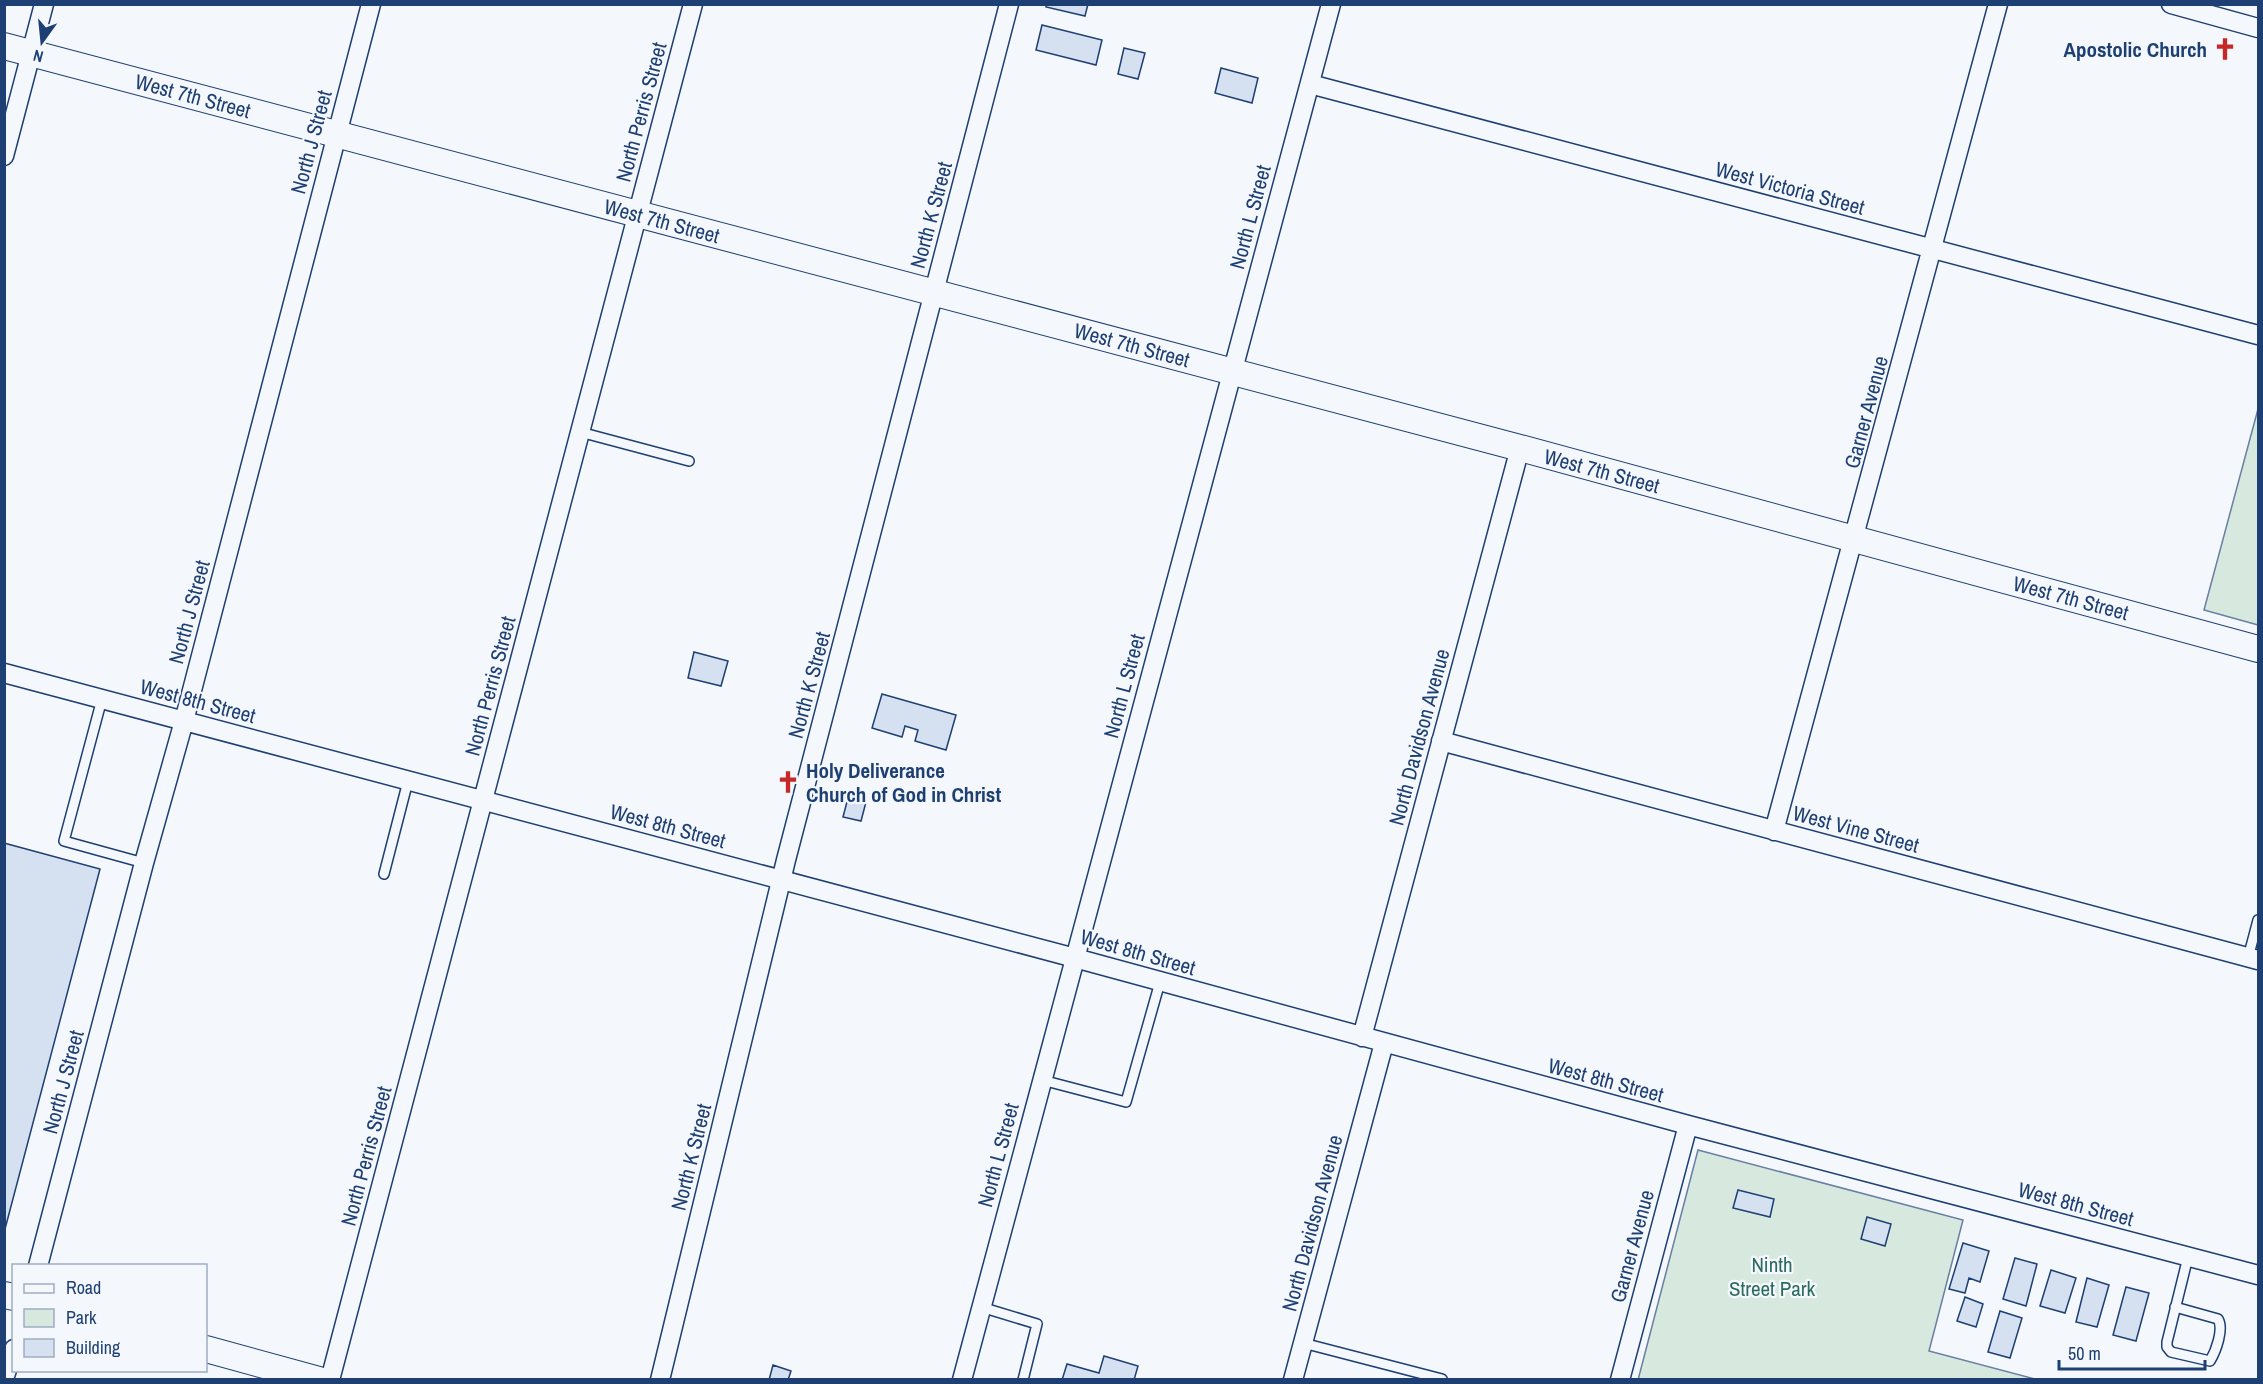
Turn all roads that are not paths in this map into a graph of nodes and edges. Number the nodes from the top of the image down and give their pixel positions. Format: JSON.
{"nodes":[{"id":1,"x":44,"y":4,"type":"edge"},
{"id":2,"x":371,"y":4,"type":"edge"},
{"id":3,"x":693,"y":4,"type":"edge"},
{"id":4,"x":1009,"y":4,"type":"edge"},
{"id":5,"x":1331,"y":4,"type":"edge"},
{"id":6,"x":1998,"y":4,"type":"edge"},
{"id":7,"x":2171,"y":4,"type":"edge"},
{"id":8,"x":2259,"y":28,"type":"edge"},
{"id":9,"x":4,"y":46,"type":"edge"},
{"id":10,"x":31,"y":53,"type":"junction"},
{"id":11,"x":1310,"y":84,"type":"junction"},
{"id":12,"x":336,"y":134,"type":"junction"},
{"id":13,"x":4,"y":156,"type":"edge"},
{"id":14,"x":637,"y":214,"type":"junction"},
{"id":15,"x":1933,"y":249,"type":"junction"},
{"id":16,"x":934,"y":293,"type":"junction"},
{"id":17,"x":2259,"y":335,"type":"edge"},
{"id":18,"x":1232,"y":372,"type":"junction"},
{"id":19,"x":580,"y":432,"type":"junction"},
{"id":20,"x":1520,"y":448,"type":"junction"},
{"id":21,"x":688,"y":460,"type":"dead end"},
{"id":22,"x":1855,"y":539,"type":"junction"},
{"id":23,"x":2259,"y":649,"type":"edge"},
{"id":24,"x":5,"y":675,"type":"edge"},
{"id":25,"x":102,"y":699,"type":"junction"},
{"id":26,"x":184,"y":721,"type":"junction"},
{"id":27,"x":1441,"y":741,"type":"junction"},
{"id":28,"x":408,"y":781,"type":"junction"},
{"id":29,"x":483,"y":801,"type":"junction"},
{"id":30,"x":1774,"y":831,"type":"junction"},
{"id":31,"x":144,"y":863,"type":"junction"},
{"id":32,"x":384,"y":874,"type":"dead end"},
{"id":33,"x":782,"y":880,"type":"junction"},
{"id":34,"x":2259,"y":920,"type":"edge"},
{"id":35,"x":1075,"y":958,"type":"junction"},
{"id":36,"x":2253,"y":959,"type":"edge"},
{"id":37,"x":1160,"y":982,"type":"junction"},
{"id":38,"x":1362,"y":1038,"type":"junction"},
{"id":39,"x":1384,"y":1044,"type":"junction"},
{"id":40,"x":1042,"y":1080,"type":"junction"},
{"id":41,"x":1688,"y":1125,"type":"junction"},
{"id":42,"x":2187,"y":1257,"type":"junction"},
{"id":43,"x":39,"y":1264,"type":"edge"},
{"id":44,"x":2259,"y":1275,"type":"edge"},
{"id":45,"x":981,"y":1307,"type":"junction"},
{"id":46,"x":2175,"y":1307,"type":"junction"},
{"id":47,"x":1303,"y":1343,"type":"junction"},
{"id":48,"x":207,"y":1349,"type":"edge"},
{"id":49,"x":12,"y":1355,"type":"edge"},
{"id":50,"x":1442,"y":1378,"type":"edge"},
{"id":51,"x":4,"y":1379,"type":"edge"},
{"id":52,"x":319,"y":1380,"type":"edge"},
{"id":53,"x":330,"y":1380,"type":"edge"},
{"id":54,"x":660,"y":1380,"type":"edge"},
{"id":55,"x":962,"y":1380,"type":"edge"},
{"id":56,"x":1023,"y":1380,"type":"edge"},
{"id":57,"x":1293,"y":1380,"type":"edge"},
{"id":58,"x":1620,"y":1380,"type":"edge"}],
"edges":[{"from":1,"to":10,"type":"street"},
{"from":2,"to":12,"type":"street","name":"North J Street"},
{"from":3,"to":14,"type":"street","name":"North Perris Street"},
{"from":4,"to":16,"type":"street","name":"North K Street"},
{"from":5,"to":11,"type":"street","name":"North L Street"},
{"from":6,"to":15,"type":"street","name":"Garner Avenue"},
{"from":7,"to":8,"type":"street"},
{"from":9,"to":10,"type":"street","name":"West 7th Street"},
{"from":10,"to":12,"type":"street","name":"West 7th Street"},
{"from":10,"to":13,"type":"street"},
{"from":11,"to":15,"type":"street","name":"West Victoria Street"},
{"from":11,"to":18,"type":"street","name":"North L Street"},
{"from":12,"to":14,"type":"street","name":"West 7th Street"},
{"from":12,"to":26,"type":"street","name":"North J Street"},
{"from":14,"to":16,"type":"street","name":"West 7th Street"},
{"from":14,"to":19,"type":"street","name":"North Perris Street"},
{"from":15,"to":17,"type":"street","name":"West Victoria Street"},
{"from":15,"to":22,"type":"street","name":"Garner Avenue"},
{"from":16,"to":18,"type":"street","name":"West 7th Street"},
{"from":16,"to":33,"type":"street","name":"North K Street"},
{"from":18,"to":20,"type":"street","name":"West 7th Street"},
{"from":18,"to":35,"type":"street","name":"North L Street"},
{"from":19,"to":21,"type":"lane"},
{"from":19,"to":29,"type":"street","name":"North Perris Street"},
{"from":20,"to":22,"type":"street","name":"West 7th Street"},
{"from":20,"to":27,"type":"street","name":"North Davidson Avenue"},
{"from":22,"to":23,"type":"street","name":"West 7th Street"},
{"from":22,"to":30,"type":"street","name":"Garner Avenue"},
{"from":24,"to":25,"type":"street","name":"West 8th Street"},
{"from":25,"to":26,"type":"street","name":"West 8th Street"},
{"from":25,"to":31,"type":"lane"},
{"from":26,"to":28,"type":"street","name":"West 8th Street"},
{"from":26,"to":31,"type":"street","name":"North J Street"},
{"from":27,"to":30,"type":"street","name":"West Vine Street"},
{"from":27,"to":38,"type":"street","name":"North Davidson Avenue"},
{"from":28,"to":29,"type":"street","name":"West 8th Street"},
{"from":28,"to":32,"type":"lane"},
{"from":29,"to":33,"type":"street","name":"West 8th Street"},
{"from":29,"to":53,"type":"street","name":"North Perris Street"},
{"from":30,"to":36,"type":"street","name":"West Vine Street"},
{"from":31,"to":43,"type":"street","name":"North J Street"},
{"from":33,"to":35,"type":"street","name":"West 8th Street"},
{"from":33,"to":54,"type":"street","name":"North K Street"},
{"from":34,"to":36,"type":"lane"},
{"from":35,"to":37,"type":"street","name":"West 8th Street"},
{"from":35,"to":40,"type":"street","name":"North L Street"},
{"from":37,"to":38,"type":"street","name":"West 8th Street"},
{"from":37,"to":40,"type":"lane"},
{"from":38,"to":39,"type":"street","name":"West 8th Street"},
{"from":39,"to":41,"type":"street","name":"West 8th Street"},
{"from":39,"to":47,"type":"street","name":"North Davidson Avenue"},
{"from":40,"to":45,"type":"street","name":"North L Street"},
{"from":41,"to":42,"type":"street","name":"West 8th Street"},
{"from":41,"to":58,"type":"street","name":"Garner Avenue"},
{"from":42,"to":44,"type":"street","name":"West 8th Street"},
{"from":42,"to":46,"type":"lane"},
{"from":45,"to":55,"type":"street","name":"North L Street"},
{"from":45,"to":56,"type":"lane"},
{"from":46,"to":46,"type":"lane"},
{"from":47,"to":50,"type":"lane"},
{"from":47,"to":57,"type":"street","name":"North Davidson Avenue"},
{"from":48,"to":52,"type":"street"},
{"from":49,"to":51,"type":"street"}]}
